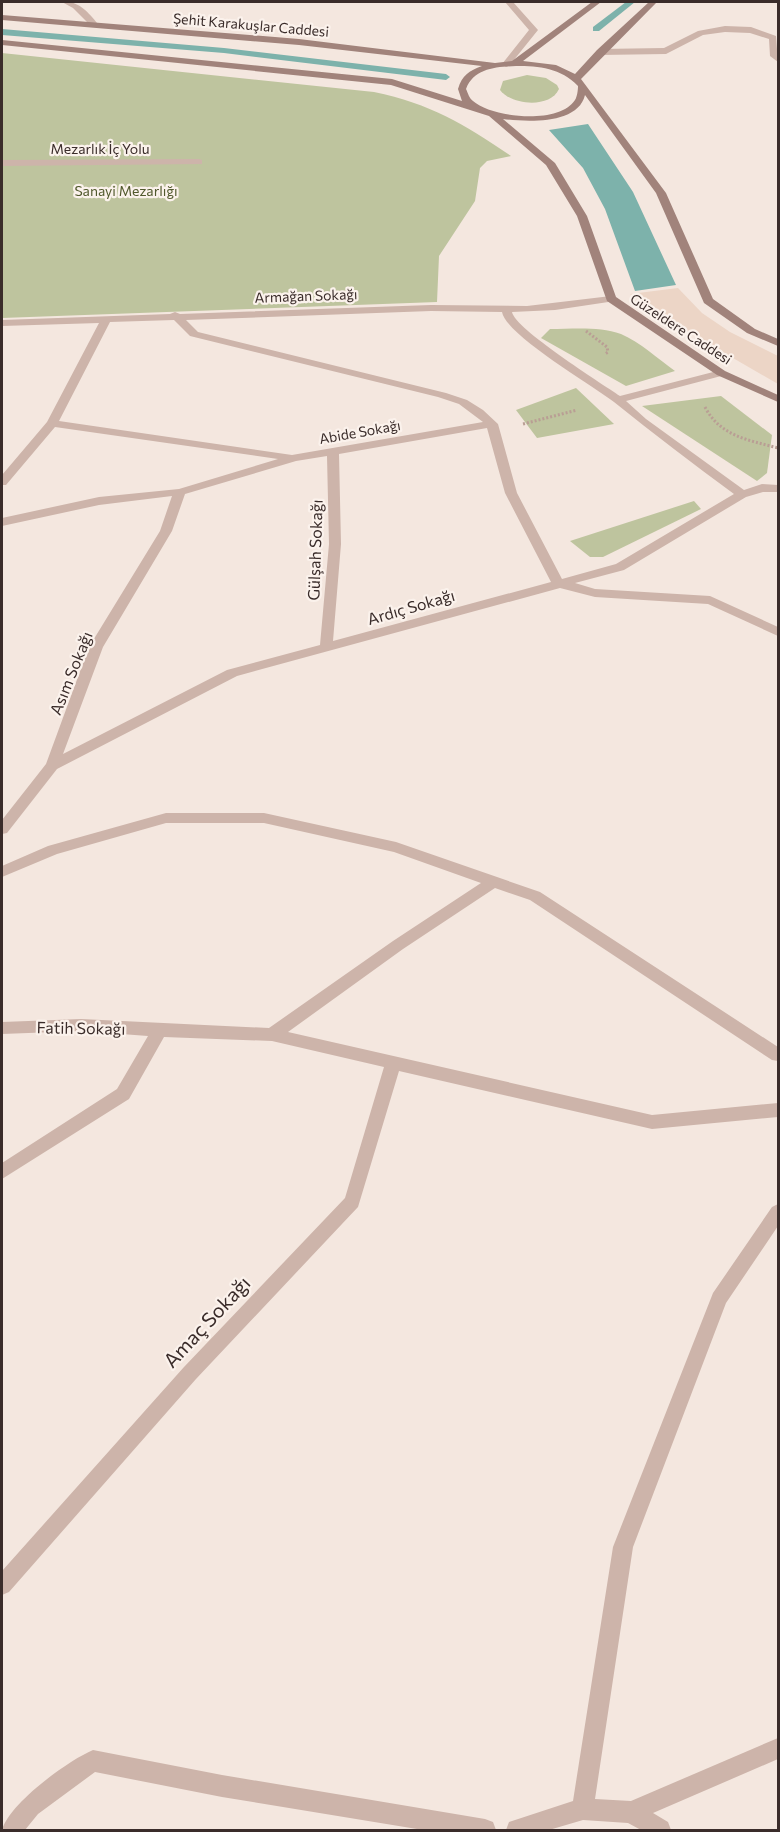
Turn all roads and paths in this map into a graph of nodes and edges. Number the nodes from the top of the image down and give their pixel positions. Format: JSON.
{"nodes":[{"id":1,"x":66,"y":2,"type":"edge"},
{"id":2,"x":509,"y":2,"type":"edge"},
{"id":3,"x":597,"y":2,"type":"edge"},
{"id":4,"x":653,"y":2,"type":"edge"},
{"id":5,"x":2,"y":16,"type":"edge"},
{"id":6,"x":94,"y":24,"type":"junction"},
{"id":7,"x":2,"y":43,"type":"edge"},
{"id":8,"x":600,"y":52,"type":"junction"},
{"id":9,"x":778,"y":60,"type":"edge"},
{"id":10,"x":506,"y":64,"type":"junction"},
{"id":11,"x":580,"y":82,"type":"junction"},
{"id":12,"x":476,"y":108,"type":"junction"},
{"id":13,"x":490,"y":114,"type":"junction"},
{"id":14,"x":199,"y":162,"type":"dead end"},
{"id":15,"x":2,"y":163,"type":"edge"},
{"id":16,"x":611,"y":299,"type":"junction"},
{"id":17,"x":506,"y":307,"type":"junction"},
{"id":18,"x":176,"y":315,"type":"junction"},
{"id":19,"x":107,"y":318,"type":"junction"},
{"id":20,"x":2,"y":322,"type":"edge"},
{"id":21,"x":778,"y":344,"type":"edge"},
{"id":22,"x":721,"y":373,"type":"junction"},
{"id":23,"x":699,"y":378,"type":"junction"},
{"id":24,"x":778,"y":399,"type":"edge"},
{"id":25,"x":618,"y":400,"type":"junction"},
{"id":26,"x":52,"y":423,"type":"junction"},
{"id":27,"x":492,"y":424,"type":"junction"},
{"id":28,"x":778,"y":448,"type":"edge"},
{"id":29,"x":333,"y":452,"type":"junction"},
{"id":30,"x":294,"y":458,"type":"junction"},
{"id":31,"x":2,"y":482,"type":"edge"},
{"id":32,"x":778,"y":489,"type":"edge"},
{"id":33,"x":180,"y":492,"type":"junction"},
{"id":34,"x":742,"y":494,"type":"junction"},
{"id":35,"x":2,"y":515,"type":"edge"},
{"id":36,"x":18,"y":518,"type":"junction"},
{"id":37,"x":2,"y":522,"type":"edge"},
{"id":38,"x":558,"y":583,"type":"junction"},
{"id":39,"x":778,"y":632,"type":"edge"},
{"id":40,"x":326,"y":648,"type":"junction"},
{"id":41,"x":52,"y":766,"type":"junction"},
{"id":42,"x":2,"y":829,"type":"edge"},
{"id":43,"x":2,"y":872,"type":"edge"},
{"id":44,"x":494,"y":881,"type":"junction"},
{"id":45,"x":2,"y":1028,"type":"edge"},
{"id":46,"x":160,"y":1030,"type":"junction"},
{"id":47,"x":272,"y":1035,"type":"junction"},
{"id":48,"x":778,"y":1055,"type":"edge"},
{"id":49,"x":394,"y":1062,"type":"junction"},
{"id":50,"x":778,"y":1110,"type":"edge"},
{"id":51,"x":2,"y":1172,"type":"edge"},
{"id":52,"x":778,"y":1212,"type":"edge"},
{"id":53,"x":2,"y":1586,"type":"edge"},
{"id":54,"x":778,"y":1749,"type":"edge"},
{"id":55,"x":582,"y":1809,"type":"junction"},
{"id":56,"x":632,"y":1812,"type":"junction"},
{"id":57,"x":12,"y":1830,"type":"edge"},
{"id":58,"x":486,"y":1830,"type":"edge"},
{"id":59,"x":517,"y":1830,"type":"edge"},
{"id":60,"x":660,"y":1830,"type":"edge"}],
"edges":[{"from":1,"to":6,"type":"street"},
{"from":2,"to":10,"type":"street"},
{"from":3,"to":10,"type":"main road"},
{"from":4,"to":8,"type":"main road"},
{"from":5,"to":6,"type":"main road","name":"Şehit Karakuşlar Caddesi"},
{"from":6,"to":10,"type":"main road","name":"Şehit Karakuşlar Caddesi"},
{"from":7,"to":12,"type":"main road"},
{"from":8,"to":9,"type":"street"},
{"from":8,"to":11,"type":"main road"},
{"from":10,"to":11,"type":"main road","name":"Şehit Karakuşlar Caddesi"},
{"from":10,"to":12,"type":"main road"},
{"from":11,"to":13,"type":"main road"},
{"from":11,"to":21,"type":"main road"},
{"from":12,"to":13,"type":"main road"},
{"from":13,"to":16,"type":"main road","name":"Güzeldere Caddesi"},
{"from":14,"to":15,"type":"street","name":"Mezarlık İç Yolu"},
{"from":16,"to":17,"type":"street","name":"Armağan Sokağı"},
{"from":16,"to":22,"type":"main road","name":"Güzeldere Caddesi"},
{"from":17,"to":18,"type":"street","name":"Armağan Sokağı"},
{"from":17,"to":25,"type":"street"},
{"from":18,"to":19,"type":"street","name":"Armağan Sokağı"},
{"from":18,"to":27,"type":"street"},
{"from":19,"to":20,"type":"street","name":"Armağan Sokağı"},
{"from":19,"to":26,"type":"street"},
{"from":22,"to":23,"type":"street"},
{"from":22,"to":24,"type":"main road","name":"Güzeldere Caddesi"},
{"from":23,"to":25,"type":"street"},
{"from":23,"to":28,"type":"path"},
{"from":25,"to":27,"type":"path"},
{"from":25,"to":34,"type":"street"},
{"from":26,"to":30,"type":"street"},
{"from":26,"to":31,"type":"street"},
{"from":27,"to":29,"type":"street","name":"Abide Sokağı"},
{"from":27,"to":38,"type":"street"},
{"from":29,"to":30,"type":"street","name":"Abide Sokağı"},
{"from":29,"to":40,"type":"street","name":"Gülşah Sokağı"},
{"from":30,"to":33,"type":"street","name":"Abide Sokağı"},
{"from":32,"to":34,"type":"street","name":"Ardıç Sokağı"},
{"from":33,"to":36,"type":"street","name":"Abide Sokağı"},
{"from":33,"to":41,"type":"street","name":"Asım Sokağı"},
{"from":34,"to":38,"type":"street","name":"Ardıç Sokağı"},
{"from":35,"to":36,"type":"street"},
{"from":36,"to":37,"type":"street","name":"Abide Sokağı"},
{"from":38,"to":39,"type":"street"},
{"from":38,"to":40,"type":"street","name":"Ardıç Sokağı"},
{"from":40,"to":41,"type":"street","name":"Ardıç Sokağı"},
{"from":41,"to":42,"type":"street","name":"Asım Sokağı"},
{"from":43,"to":44,"type":"street"},
{"from":44,"to":47,"type":"street"},
{"from":44,"to":48,"type":"street"},
{"from":45,"to":46,"type":"street","name":"Fatih Sokağı"},
{"from":46,"to":47,"type":"street","name":"Fatih Sokağı"},
{"from":46,"to":51,"type":"street"},
{"from":47,"to":49,"type":"street","name":"Fatih Sokağı"},
{"from":49,"to":50,"type":"street","name":"Fatih Sokağı"},
{"from":49,"to":53,"type":"street","name":"Amaç Sokağı"},
{"from":52,"to":55,"type":"street"},
{"from":54,"to":56,"type":"street"},
{"from":55,"to":56,"type":"street"},
{"from":55,"to":59,"type":"street"},
{"from":56,"to":60,"type":"street"},
{"from":57,"to":58,"type":"street"}]}
